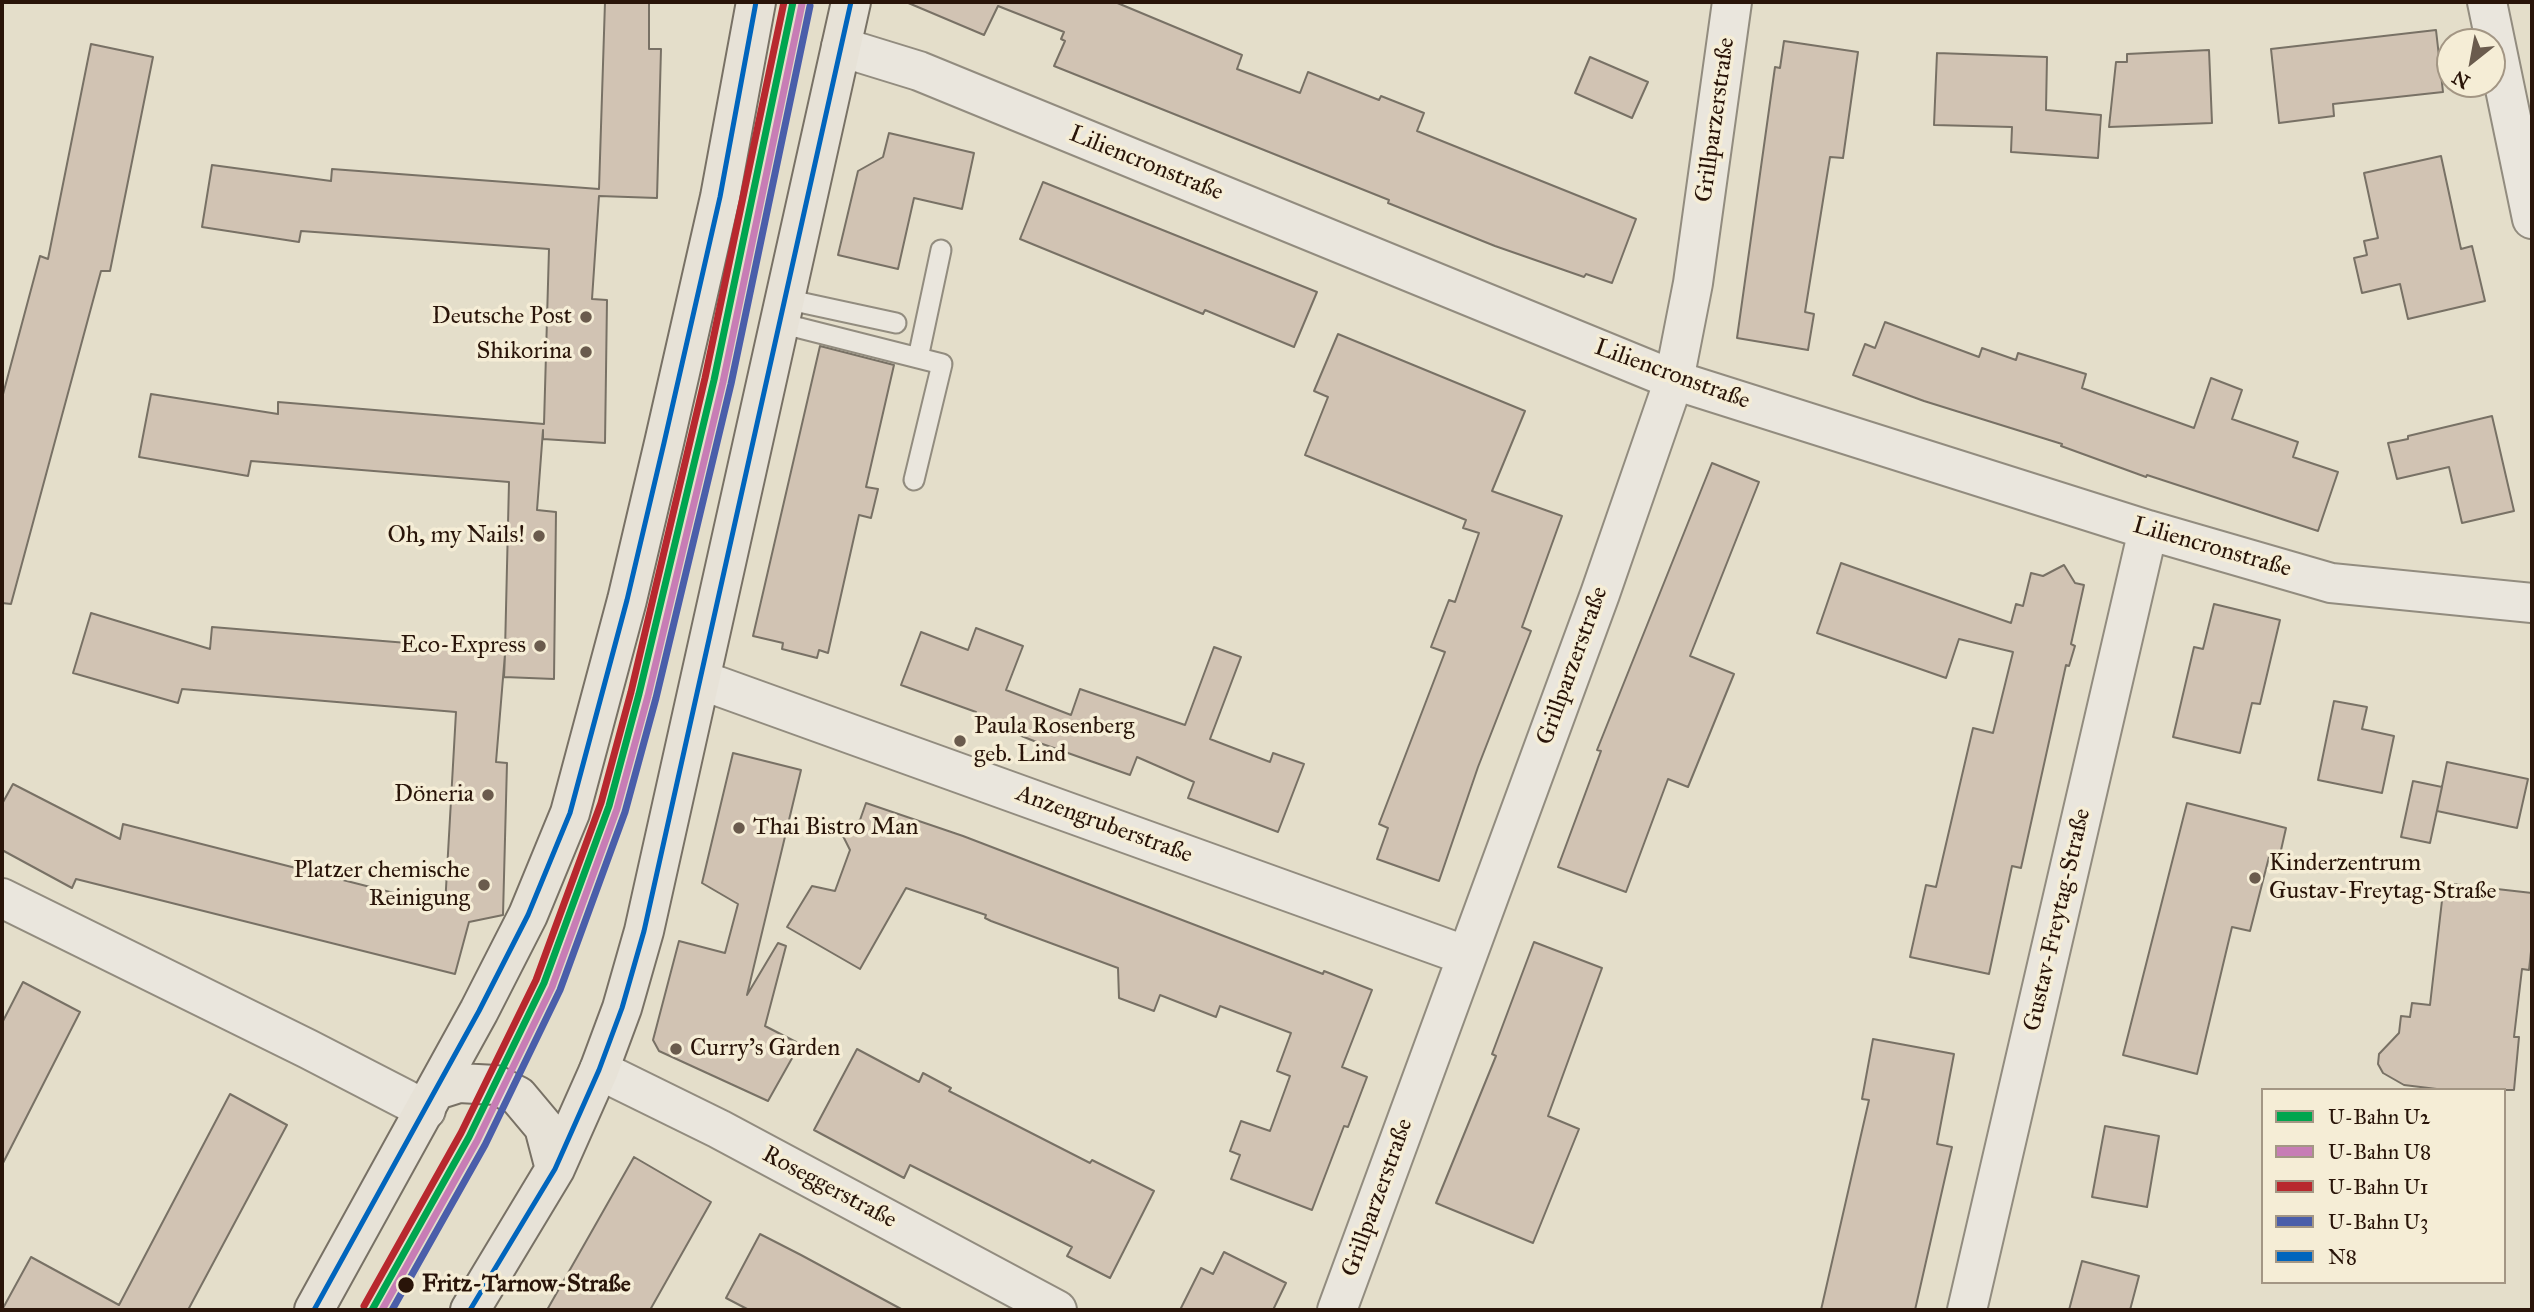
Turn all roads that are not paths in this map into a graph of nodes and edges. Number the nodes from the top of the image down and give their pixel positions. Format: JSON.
{"nodes":[{"id":1,"x":757,"y":2,"type":"edge"},
{"id":2,"x":851,"y":2,"type":"edge"},
{"id":3,"x":1732,"y":2,"type":"edge"},
{"id":4,"x":2487,"y":2,"type":"edge"},
{"id":5,"x":841,"y":47,"type":"junction"},
{"id":6,"x":2532,"y":219,"type":"edge"},
{"id":7,"x":941,"y":250,"type":"dead end"},
{"id":8,"x":783,"y":311,"type":"junction"},
{"id":9,"x":896,"y":323,"type":"dead end"},
{"id":10,"x":918,"y":358,"type":"junction"},
{"id":11,"x":1674,"y":380,"type":"junction"},
{"id":12,"x":914,"y":480,"type":"dead end"},
{"id":13,"x":2148,"y":530,"type":"junction"},
{"id":14,"x":2532,"y":603,"type":"edge"},
{"id":15,"x":701,"y":680,"type":"junction"},
{"id":16,"x":2,"y":898,"type":"edge"},
{"id":17,"x":1467,"y":956,"type":"junction"},
{"id":18,"x":599,"y":1070,"type":"junction"},
{"id":19,"x":431,"y":1100,"type":"junction"},
{"id":20,"x":555,"y":1169,"type":"junction"},
{"id":21,"x":314,"y":1310,"type":"edge"},
{"id":22,"x":470,"y":1310,"type":"edge"},
{"id":23,"x":1057,"y":1310,"type":"edge"},
{"id":24,"x":1337,"y":1310,"type":"edge"},
{"id":25,"x":1967,"y":1310,"type":"edge"}],
"edges":[{"from":1,"to":19,"type":"main road"},
{"from":2,"to":5,"type":"main road"},
{"from":3,"to":11,"type":"street","name":"Grillparzerstraße"},
{"from":4,"to":6,"type":"street"},
{"from":5,"to":8,"type":"main road"},
{"from":5,"to":11,"type":"street","name":"Liliencronstraße"},
{"from":7,"to":10,"type":"lane"},
{"from":8,"to":9,"type":"lane"},
{"from":8,"to":10,"type":"lane"},
{"from":8,"to":15,"type":"main road"},
{"from":10,"to":12,"type":"lane"},
{"from":11,"to":13,"type":"street","name":"Liliencronstraße"},
{"from":11,"to":17,"type":"street","name":"Grillparzerstraße"},
{"from":13,"to":14,"type":"street","name":"Liliencronstraße"},
{"from":13,"to":25,"type":"street","name":"Gustav-Freytag-Straße"},
{"from":15,"to":17,"type":"street","name":"Anzengruberstraße"},
{"from":15,"to":18,"type":"main road"},
{"from":16,"to":19,"type":"street"},
{"from":17,"to":24,"type":"street","name":"Grillparzerstraße"},
{"from":18,"to":20,"type":"main road"},
{"from":18,"to":23,"type":"street","name":"Roseggerstraße"},
{"from":19,"to":20,"type":"main road"},
{"from":19,"to":21,"type":"main road"},
{"from":20,"to":22,"type":"main road"}]}
